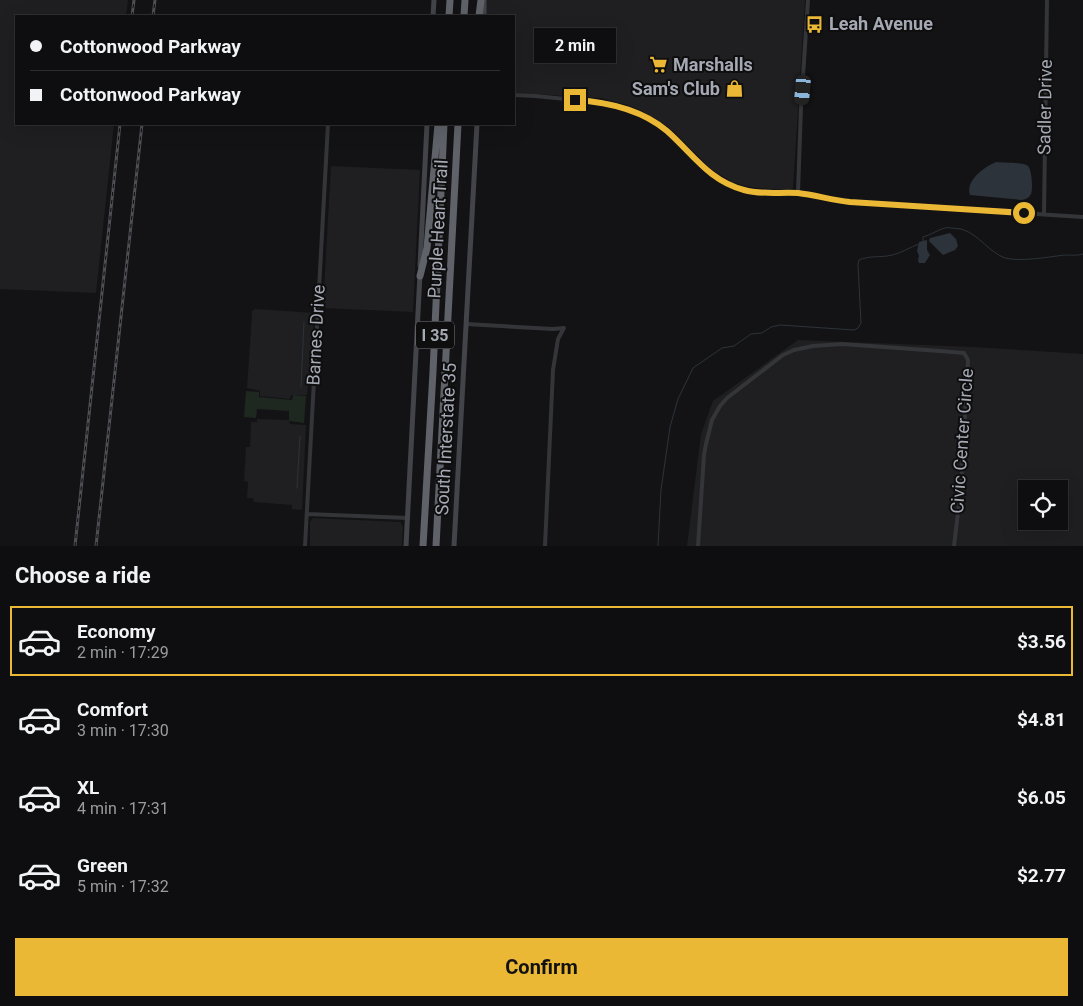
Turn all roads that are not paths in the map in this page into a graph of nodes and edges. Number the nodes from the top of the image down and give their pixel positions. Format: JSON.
{"nodes":[{"id":1,"x":434,"y":0,"type":"edge"},
{"id":2,"x":450,"y":0,"type":"edge"},
{"id":3,"x":465,"y":0,"type":"edge"},
{"id":4,"x":483,"y":0,"type":"edge"},
{"id":5,"x":808,"y":0,"type":"edge"},
{"id":6,"x":1047,"y":0,"type":"edge"},
{"id":7,"x":433,"y":15,"type":"edge"},
{"id":8,"x":449,"y":15,"type":"edge"},
{"id":9,"x":464,"y":15,"type":"edge"},
{"id":10,"x":479,"y":15,"type":"edge"},
{"id":11,"x":484,"y":15,"type":"edge"},
{"id":12,"x":515,"y":95,"type":"edge"},
{"id":13,"x":328,"y":125,"type":"edge"},
{"id":14,"x":427,"y":125,"type":"edge"},
{"id":15,"x":438,"y":125,"type":"edge"},
{"id":16,"x":444,"y":125,"type":"edge"},
{"id":17,"x":458,"y":125,"type":"edge"},
{"id":18,"x":462,"y":125,"type":"edge"},
{"id":19,"x":477,"y":125,"type":"edge"},
{"id":20,"x":456,"y":168,"type":"junction"},
{"id":21,"x":798,"y":193,"type":"junction"},
{"id":22,"x":1044,"y":214,"type":"junction"},
{"id":23,"x":1083,"y":217,"type":"edge"},
{"id":24,"x":420,"y":276,"type":"junction"},
{"id":25,"x":466,"y":324,"type":"junction"},
{"id":26,"x":307,"y":514,"type":"junction"},
{"id":27,"x":408,"y":518,"type":"junction"},
{"id":28,"x":305,"y":546,"type":"edge"},
{"id":29,"x":406,"y":546,"type":"edge"},
{"id":30,"x":424,"y":546,"type":"edge"},
{"id":31,"x":436,"y":546,"type":"edge"},
{"id":32,"x":454,"y":546,"type":"edge"},
{"id":33,"x":545,"y":546,"type":"edge"},
{"id":34,"x":698,"y":546,"type":"edge"},
{"id":35,"x":954,"y":546,"type":"edge"}],
"edges":[{"from":1,"to":7,"type":"main road"},
{"from":2,"to":8,"type":"highway"},
{"from":3,"to":9,"type":"highway"},
{"from":4,"to":10,"type":"highway"},
{"from":4,"to":11,"type":"main road"},
{"from":5,"to":21,"type":"street"},
{"from":6,"to":22,"type":"street","name":"Sadler Drive"},
{"from":12,"to":21,"type":"street"},
{"from":13,"to":26,"type":"street","name":"Barnes Drive"},
{"from":14,"to":24,"type":"main road","name":"South Interstate 35"},
{"from":15,"to":24,"type":"highway"},
{"from":16,"to":30,"type":"highway","name":"Purple Heart Trail","number":"I 35"},
{"from":17,"to":20,"type":"highway","name":"Purple Heart Trail","number":"I 35"},
{"from":18,"to":20,"type":"highway"},
{"from":19,"to":25,"type":"main road","name":"South Interstate 35"},
{"from":20,"to":31,"type":"highway","name":"Purple Heart Trail","number":"I 35"},
{"from":21,"to":22,"type":"street"},
{"from":22,"to":23,"type":"street"},
{"from":24,"to":27,"type":"main road","name":"South Interstate 35"},
{"from":25,"to":32,"type":"main road","name":"South Interstate 35"},
{"from":25,"to":33,"type":"street"},
{"from":26,"to":27,"type":"street"},
{"from":26,"to":28,"type":"street","name":"Barnes Drive"},
{"from":27,"to":29,"type":"main road","name":"South Interstate 35"},
{"from":34,"to":35,"type":"street","name":"Civic Center Circle"}]}
